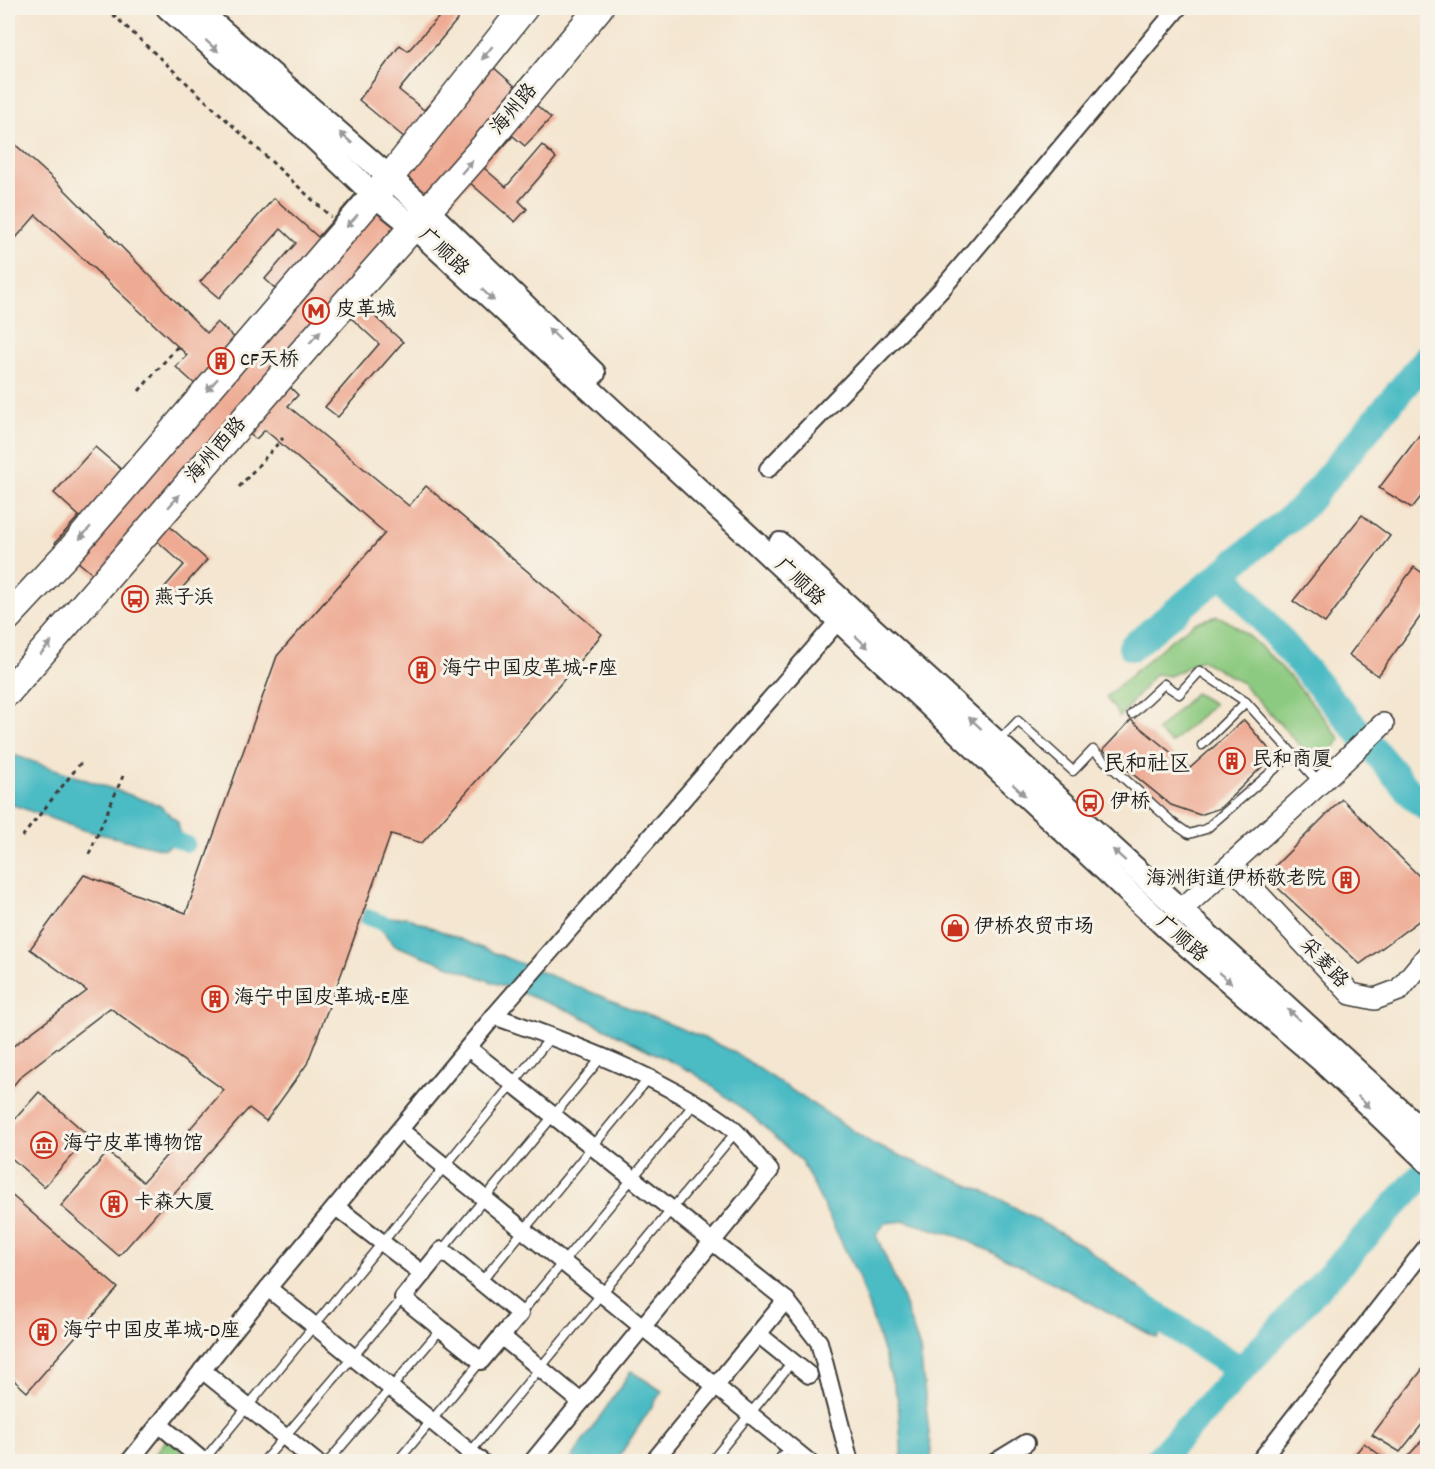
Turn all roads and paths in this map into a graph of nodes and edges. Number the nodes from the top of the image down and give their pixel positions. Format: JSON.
{"nodes":[{"id":1,"x":106,"y":8,"type":"edge"},
{"id":2,"x":168,"y":8,"type":"edge"},
{"id":3,"x":196,"y":8,"type":"edge"},
{"id":4,"x":524,"y":8,"type":"edge"},
{"id":5,"x":599,"y":8,"type":"edge"},
{"id":6,"x":1178,"y":8,"type":"edge"},
{"id":7,"x":382,"y":186,"type":"junction"},
{"id":8,"x":332,"y":219,"type":"dead end"},
{"id":9,"x":421,"y":219,"type":"junction"},
{"id":10,"x":178,"y":346,"type":"dead end"},
{"id":11,"x":139,"y":391,"type":"dead end"},
{"id":12,"x":283,"y":438,"type":"dead end"},
{"id":13,"x":768,"y":469,"type":"dead end"},
{"id":14,"x":239,"y":487,"type":"dead end"},
{"id":15,"x":844,"y":614,"type":"junction"},
{"id":16,"x":8,"y":617,"type":"edge"},
{"id":17,"x":8,"y":692,"type":"edge"},
{"id":18,"x":1246,"y":702,"type":"junction"},
{"id":19,"x":1132,"y":714,"type":"dead end"},
{"id":20,"x":1383,"y":724,"type":"dead end"},
{"id":21,"x":1202,"y":745,"type":"dead end"},
{"id":22,"x":990,"y":750,"type":"junction"},
{"id":23,"x":1292,"y":754,"type":"junction"},
{"id":24,"x":83,"y":760,"type":"dead end"},
{"id":25,"x":123,"y":776,"type":"dead end"},
{"id":26,"x":1320,"y":784,"type":"junction"},
{"id":27,"x":22,"y":837,"type":"dead end"},
{"id":28,"x":89,"y":854,"type":"dead end"},
{"id":29,"x":1231,"y":865,"type":"junction"},
{"id":30,"x":1180,"y":911,"type":"junction"},
{"id":31,"x":1428,"y":956,"type":"edge"},
{"id":32,"x":498,"y":1012,"type":"junction"},
{"id":33,"x":551,"y":1037,"type":"junction"},
{"id":34,"x":468,"y":1048,"type":"junction"},
{"id":35,"x":601,"y":1058,"type":"junction"},
{"id":36,"x":1329,"y":1058,"type":"junction"},
{"id":37,"x":649,"y":1078,"type":"junction"},
{"id":38,"x":513,"y":1083,"type":"junction"},
{"id":39,"x":694,"y":1104,"type":"junction"},
{"id":40,"x":553,"y":1115,"type":"junction"},
{"id":41,"x":400,"y":1130,"type":"junction"},
{"id":42,"x":735,"y":1133,"type":"junction"},
{"id":43,"x":1428,"y":1136,"type":"edge"},
{"id":44,"x":592,"y":1147,"type":"junction"},
{"id":45,"x":1428,"y":1162,"type":"edge"},
{"id":46,"x":445,"y":1166,"type":"junction"},
{"id":47,"x":632,"y":1178,"type":"junction"},
{"id":48,"x":485,"y":1199,"type":"junction"},
{"id":49,"x":336,"y":1207,"type":"junction"},
{"id":50,"x":671,"y":1209,"type":"junction"},
{"id":51,"x":523,"y":1230,"type":"junction"},
{"id":52,"x":712,"y":1242,"type":"junction"},
{"id":53,"x":382,"y":1243,"type":"junction"},
{"id":54,"x":1428,"y":1245,"type":"edge"},
{"id":55,"x":442,"y":1250,"type":"junction"},
{"id":56,"x":563,"y":1262,"type":"junction"},
{"id":57,"x":423,"y":1274,"type":"junction"},
{"id":58,"x":481,"y":1282,"type":"junction"},
{"id":59,"x":268,"y":1288,"type":"junction"},
{"id":60,"x":602,"y":1293,"type":"junction"},
{"id":61,"x":403,"y":1298,"type":"junction"},
{"id":62,"x":786,"y":1300,"type":"junction"},
{"id":63,"x":520,"y":1314,"type":"junction"},
{"id":64,"x":314,"y":1326,"type":"junction"},
{"id":65,"x":643,"y":1326,"type":"junction"},
{"id":66,"x":441,"y":1329,"type":"junction"},
{"id":67,"x":758,"y":1334,"type":"junction"},
{"id":68,"x":501,"y":1336,"type":"junction"},
{"id":69,"x":353,"y":1357,"type":"junction"},
{"id":70,"x":481,"y":1361,"type":"junction"},
{"id":71,"x":792,"y":1362,"type":"junction"},
{"id":72,"x":540,"y":1368,"type":"junction"},
{"id":73,"x":202,"y":1370,"type":"junction"},
{"id":74,"x":808,"y":1376,"type":"dead end"},
{"id":75,"x":716,"y":1386,"type":"junction"},
{"id":76,"x":391,"y":1388,"type":"junction"},
{"id":77,"x":581,"y":1402,"type":"junction"},
{"id":78,"x":248,"y":1407,"type":"junction"},
{"id":79,"x":750,"y":1414,"type":"junction"},
{"id":80,"x":431,"y":1421,"type":"junction"},
{"id":81,"x":159,"y":1424,"type":"junction"},
{"id":82,"x":285,"y":1437,"type":"junction"},
{"id":83,"x":1026,"y":1443,"type":"dead end"},
{"id":84,"x":790,"y":1446,"type":"junction"},
{"id":85,"x":471,"y":1458,"type":"edge"},
{"id":86,"x":129,"y":1461,"type":"edge"},
{"id":87,"x":204,"y":1461,"type":"edge"},
{"id":88,"x":263,"y":1461,"type":"edge"},
{"id":89,"x":316,"y":1461,"type":"edge"},
{"id":90,"x":328,"y":1461,"type":"edge"},
{"id":91,"x":398,"y":1461,"type":"edge"},
{"id":92,"x":532,"y":1461,"type":"edge"},
{"id":93,"x":653,"y":1461,"type":"edge"},
{"id":94,"x":711,"y":1461,"type":"edge"},
{"id":95,"x":777,"y":1461,"type":"edge"},
{"id":96,"x":809,"y":1461,"type":"edge"},
{"id":97,"x":850,"y":1461,"type":"edge"},
{"id":98,"x":995,"y":1461,"type":"edge"},
{"id":99,"x":1259,"y":1461,"type":"edge"}],
"edges":[{"from":1,"to":8,"type":"path"},
{"from":2,"to":7,"type":"main road","name":"广顺路","one_way":true},
{"from":7,"to":3,"type":"main road","name":"广顺路","one_way":true},
{"from":4,"to":7,"type":"highway","one_way":true},
{"from":9,"to":5,"type":"highway","name":"海州路","one_way":true},
{"from":6,"to":13,"type":"street"},
{"from":7,"to":9,"type":"main road","name":"广顺路"},
{"from":7,"to":16,"type":"highway","one_way":true},
{"from":9,"to":15,"type":"main road","name":"广顺路"},
{"from":17,"to":9,"type":"highway","name":"海州西路","one_way":true},
{"from":10,"to":11,"type":"path"},
{"from":12,"to":14,"type":"path"},
{"from":15,"to":22,"type":"main road","name":"广顺路"},
{"from":15,"to":32,"type":"street"},
{"from":18,"to":19,"type":"lane"},
{"from":18,"to":21,"type":"lane"},
{"from":18,"to":23,"type":"lane"},
{"from":20,"to":26,"type":"street"},
{"from":22,"to":23,"type":"lane"},
{"from":30,"to":22,"type":"main road","name":"广顺路","one_way":true},
{"from":22,"to":36,"type":"main road","name":"广顺路","one_way":true},
{"from":23,"to":26,"type":"lane"},
{"from":24,"to":27,"type":"path"},
{"from":25,"to":28,"type":"path"},
{"from":26,"to":29,"type":"street"},
{"from":29,"to":30,"type":"street"},
{"from":29,"to":31,"type":"street","name":"采菱路"},
{"from":36,"to":30,"type":"main road","name":"广顺路","one_way":true},
{"from":32,"to":33,"type":"street"},
{"from":32,"to":34,"type":"street"},
{"from":33,"to":35,"type":"street"},
{"from":33,"to":38,"type":"lane"},
{"from":34,"to":38,"type":"street"},
{"from":34,"to":41,"type":"street"},
{"from":35,"to":37,"type":"street"},
{"from":35,"to":40,"type":"lane"},
{"from":36,"to":43,"type":"main road"},
{"from":36,"to":45,"type":"main road","name":"广顺路","one_way":true},
{"from":37,"to":39,"type":"street"},
{"from":37,"to":44,"type":"lane"},
{"from":38,"to":40,"type":"street"},
{"from":38,"to":46,"type":"lane"},
{"from":39,"to":42,"type":"street"},
{"from":39,"to":47,"type":"lane"},
{"from":40,"to":44,"type":"street"},
{"from":40,"to":48,"type":"lane"},
{"from":41,"to":46,"type":"street"},
{"from":41,"to":49,"type":"street"},
{"from":42,"to":50,"type":"lane"},
{"from":42,"to":52,"type":"street"},
{"from":44,"to":47,"type":"street"},
{"from":44,"to":51,"type":"lane"},
{"from":46,"to":48,"type":"street"},
{"from":46,"to":53,"type":"lane"},
{"from":47,"to":50,"type":"street"},
{"from":47,"to":56,"type":"lane"},
{"from":48,"to":51,"type":"street"},
{"from":48,"to":55,"type":"lane"},
{"from":49,"to":53,"type":"street"},
{"from":49,"to":59,"type":"street"},
{"from":50,"to":52,"type":"street"},
{"from":50,"to":60,"type":"lane"},
{"from":51,"to":56,"type":"street"},
{"from":51,"to":58,"type":"lane"},
{"from":52,"to":62,"type":"street"},
{"from":52,"to":65,"type":"street"},
{"from":53,"to":57,"type":"street"},
{"from":53,"to":64,"type":"lane"},
{"from":54,"to":99,"type":"street"},
{"from":55,"to":57,"type":"street"},
{"from":55,"to":58,"type":"street"},
{"from":56,"to":60,"type":"street"},
{"from":56,"to":63,"type":"lane"},
{"from":57,"to":61,"type":"street"},
{"from":58,"to":63,"type":"street"},
{"from":59,"to":64,"type":"street"},
{"from":59,"to":73,"type":"street"},
{"from":60,"to":65,"type":"street"},
{"from":60,"to":72,"type":"lane"},
{"from":61,"to":66,"type":"street"},
{"from":61,"to":69,"type":"lane"},
{"from":62,"to":67,"type":"street"},
{"from":62,"to":97,"type":"street"},
{"from":63,"to":68,"type":"street"},
{"from":64,"to":69,"type":"street"},
{"from":64,"to":78,"type":"lane"},
{"from":65,"to":75,"type":"street"},
{"from":65,"to":77,"type":"street"},
{"from":66,"to":70,"type":"street"},
{"from":66,"to":76,"type":"lane"},
{"from":67,"to":71,"type":"street"},
{"from":67,"to":75,"type":"street"},
{"from":68,"to":70,"type":"street"},
{"from":68,"to":72,"type":"street"},
{"from":69,"to":76,"type":"street"},
{"from":69,"to":82,"type":"lane"},
{"from":70,"to":80,"type":"lane"},
{"from":71,"to":74,"type":"street"},
{"from":71,"to":79,"type":"lane"},
{"from":72,"to":77,"type":"street"},
{"from":72,"to":85,"type":"lane"},
{"from":73,"to":78,"type":"street"},
{"from":73,"to":81,"type":"street"},
{"from":75,"to":79,"type":"street"},
{"from":75,"to":93,"type":"street"},
{"from":76,"to":80,"type":"street"},
{"from":76,"to":90,"type":"lane"},
{"from":77,"to":92,"type":"street"},
{"from":78,"to":82,"type":"street"},
{"from":78,"to":87,"type":"lane"},
{"from":79,"to":84,"type":"street"},
{"from":79,"to":94,"type":"lane"},
{"from":80,"to":85,"type":"street"},
{"from":80,"to":91,"type":"lane"},
{"from":81,"to":86,"type":"street"},
{"from":81,"to":87,"type":"street"},
{"from":82,"to":88,"type":"lane"},
{"from":82,"to":89,"type":"street"},
{"from":83,"to":98,"type":"street"},
{"from":84,"to":95,"type":"lane"},
{"from":84,"to":96,"type":"street"}]}
